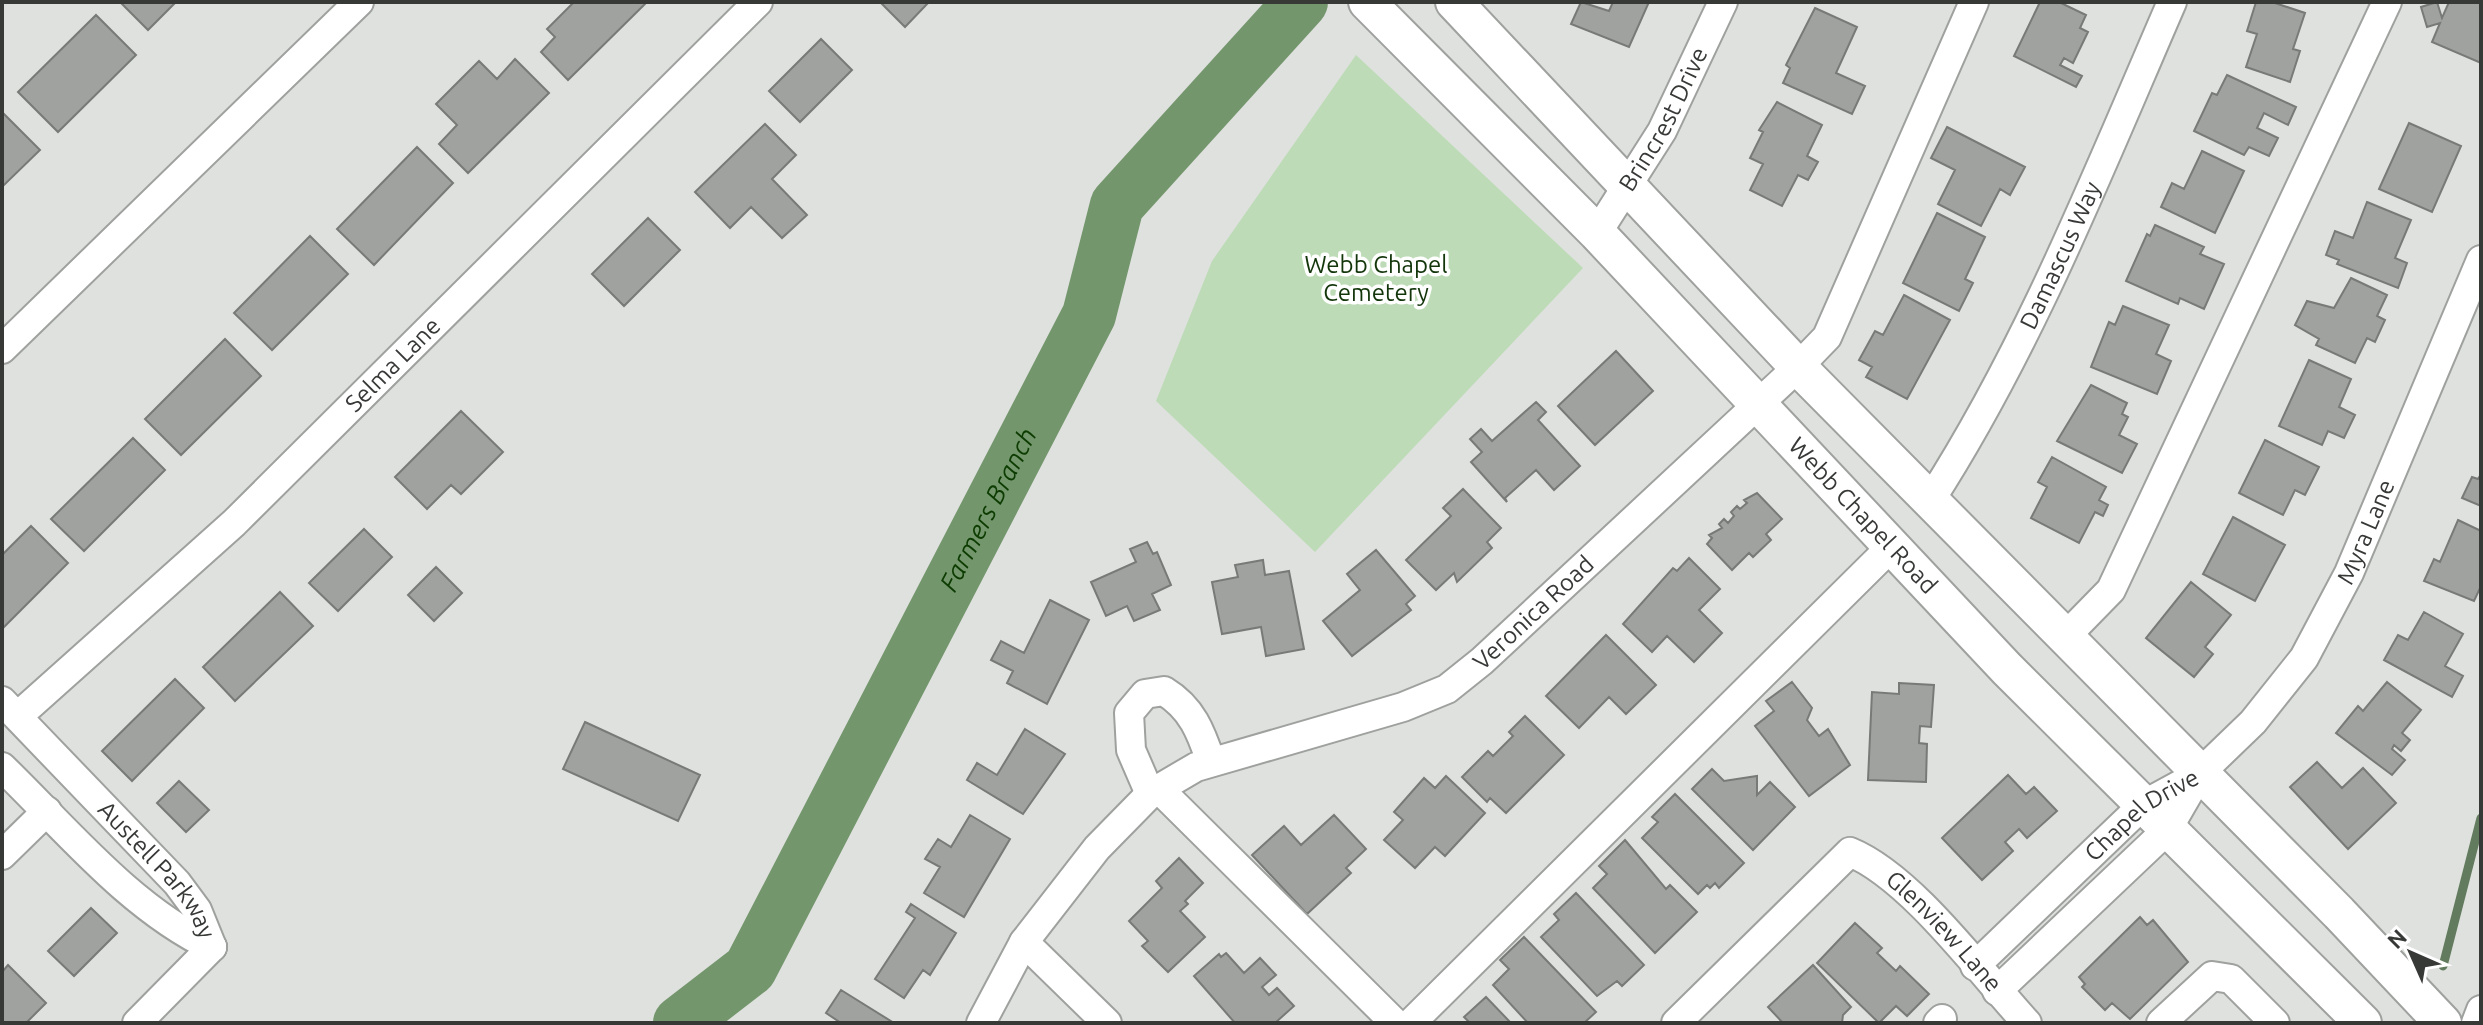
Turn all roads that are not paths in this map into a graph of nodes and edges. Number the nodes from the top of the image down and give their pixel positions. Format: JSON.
{"nodes":[{"id":1,"x":359,"y":2,"type":"edge"},
{"id":2,"x":758,"y":2,"type":"edge"},
{"id":3,"x":1454,"y":2,"type":"edge"},
{"id":4,"x":1723,"y":2,"type":"edge"},
{"id":5,"x":1974,"y":2,"type":"edge"},
{"id":6,"x":2172,"y":2,"type":"edge"},
{"id":7,"x":2387,"y":2,"type":"edge"},
{"id":8,"x":1371,"y":6,"type":"edge"},
{"id":9,"x":1628,"y":185,"type":"junction"},
{"id":10,"x":1597,"y":233,"type":"junction"},
{"id":11,"x":2481,"y":260,"type":"edge"},
{"id":12,"x":2,"y":349,"type":"edge"},
{"id":13,"x":1798,"y":367,"type":"junction"},
{"id":14,"x":1759,"y":403,"type":"junction"},
{"id":15,"x":1931,"y":499,"type":"junction"},
{"id":16,"x":1892,"y":546,"type":"junction"},
{"id":17,"x":2066,"y":636,"type":"junction"},
{"id":18,"x":10,"y":708,"type":"edge"},
{"id":19,"x":1211,"y":762,"type":"junction"},
{"id":20,"x":2,"y":767,"type":"edge"},
{"id":21,"x":2200,"y":773,"type":"junction"},
{"id":22,"x":1154,"y":792,"type":"junction"},
{"id":23,"x":47,"y":811,"type":"junction"},
{"id":24,"x":2155,"y":818,"type":"junction"},
{"id":25,"x":2,"y":855,"type":"edge"},
{"id":26,"x":1024,"y":942,"type":"junction"},
{"id":27,"x":212,"y":947,"type":"junction"},
{"id":28,"x":1975,"y":966,"type":"junction"},
{"id":29,"x":1997,"y":991,"type":"junction"},
{"id":30,"x":2481,"y":1010,"type":"edge"},
{"id":31,"x":137,"y":1023,"type":"edge"},
{"id":32,"x":981,"y":1023,"type":"edge"},
{"id":33,"x":1107,"y":1023,"type":"edge"},
{"id":34,"x":1395,"y":1023,"type":"edge"},
{"id":35,"x":1411,"y":1023,"type":"edge"},
{"id":36,"x":1676,"y":1023,"type":"edge"},
{"id":37,"x":2027,"y":1023,"type":"edge"},
{"id":38,"x":2161,"y":1023,"type":"edge"},
{"id":39,"x":2275,"y":1023,"type":"edge"},
{"id":40,"x":2363,"y":1023,"type":"edge"},
{"id":41,"x":2443,"y":1023,"type":"edge"},
{"id":42,"x":2476,"y":1023,"type":"edge"}],
"edges":[{"from":1,"to":12,"type":"street"},
{"from":2,"to":18,"type":"street","name":"Selma Lane"},
{"from":3,"to":9,"type":"main road"},
{"from":4,"to":9,"type":"street","name":"Brincrest Drive"},
{"from":5,"to":13,"type":"street","name":"Veronica Road"},
{"from":6,"to":15,"type":"street","name":"Damascus Way"},
{"from":7,"to":17,"type":"street"},
{"from":8,"to":10,"type":"main road","name":"Webb Chapel Road"},
{"from":9,"to":10,"type":"street","name":"Brincrest Drive"},
{"from":9,"to":13,"type":"main road"},
{"from":10,"to":14,"type":"main road","name":"Webb Chapel Road"},
{"from":11,"to":21,"type":"street","name":"Myra Lane"},
{"from":13,"to":14,"type":"street","name":"Veronica Road"},
{"from":13,"to":15,"type":"main road"},
{"from":14,"to":16,"type":"main road","name":"Webb Chapel Road"},
{"from":14,"to":19,"type":"street","name":"Veronica Road"},
{"from":15,"to":17,"type":"main road"},
{"from":16,"to":24,"type":"main road","name":"Webb Chapel Road"},
{"from":16,"to":35,"type":"street"},
{"from":17,"to":21,"type":"main road"},
{"from":18,"to":27,"type":"street","name":"Austell Parkway"},
{"from":19,"to":22,"type":"street","name":"Veronica Road"},
{"from":19,"to":22,"type":"street"},
{"from":20,"to":23,"type":"street","name":"Austell Parkway"},
{"from":21,"to":24,"type":"street","name":"Chapel Drive"},
{"from":21,"to":41,"type":"main road"},
{"from":22,"to":26,"type":"street","name":"Veronica Road"},
{"from":22,"to":34,"type":"street"},
{"from":23,"to":25,"type":"street"},
{"from":23,"to":27,"type":"street","name":"Austell Parkway"},
{"from":24,"to":28,"type":"street","name":"Chapel Drive"},
{"from":24,"to":29,"type":"street","name":"Chapel Drive"},
{"from":24,"to":40,"type":"main road","name":"Webb Chapel Road"},
{"from":26,"to":32,"type":"street","name":"Veronica Road"},
{"from":26,"to":33,"type":"street"},
{"from":27,"to":31,"type":"street"},
{"from":28,"to":29,"type":"street","name":"Glenview Lane"},
{"from":28,"to":36,"type":"street","name":"Glenview Lane"},
{"from":29,"to":37,"type":"street","name":"Glenview Lane"},
{"from":30,"to":42,"type":"street"},
{"from":38,"to":39,"type":"street"}]}
